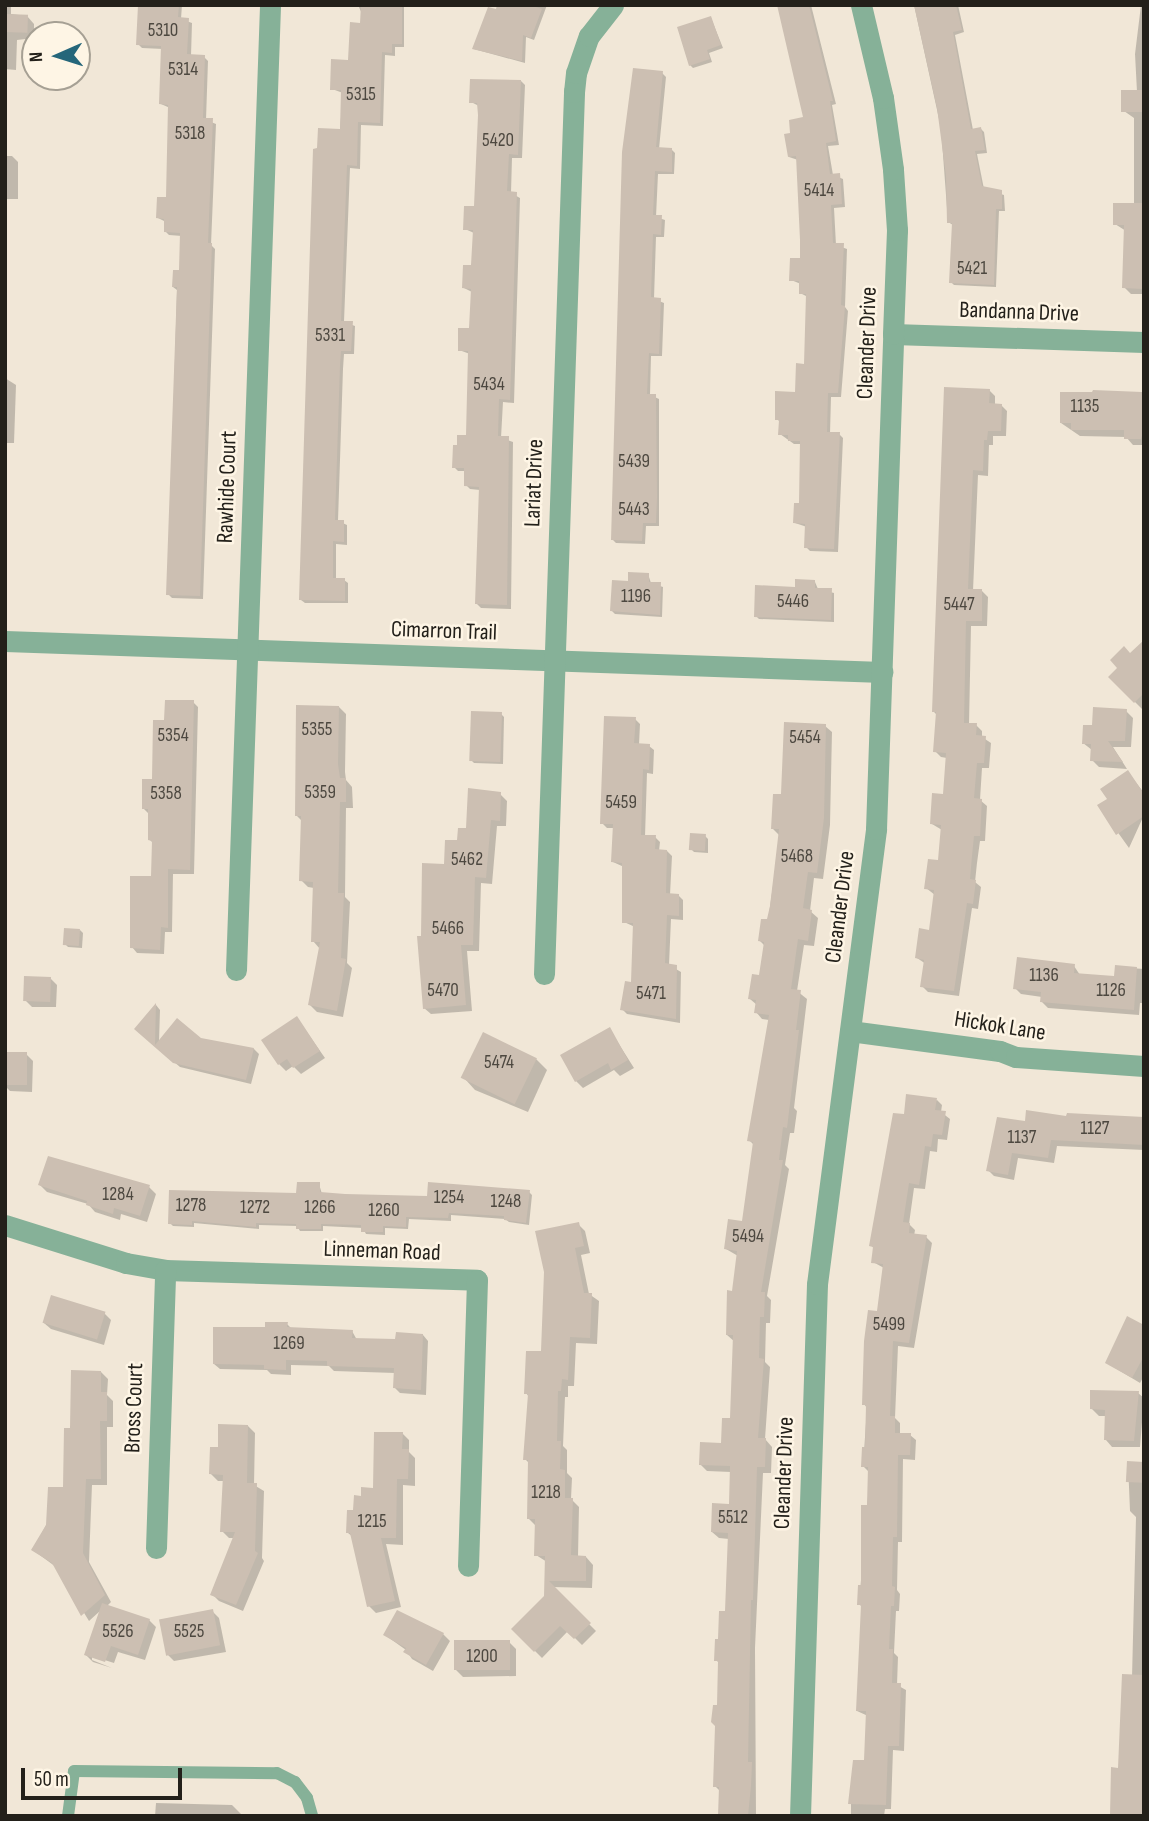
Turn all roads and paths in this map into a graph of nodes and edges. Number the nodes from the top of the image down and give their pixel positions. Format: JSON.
{"nodes":[{"id":1,"x":270,"y":5,"type":"edge"},
{"id":2,"x":613,"y":5,"type":"edge"},
{"id":3,"x":861,"y":5,"type":"edge"},
{"id":4,"x":893,"y":334,"type":"junction"},
{"id":5,"x":1144,"y":342,"type":"edge"},
{"id":6,"x":5,"y":641,"type":"edge"},
{"id":7,"x":247,"y":650,"type":"junction"},
{"id":8,"x":554,"y":661,"type":"junction"},
{"id":9,"x":882,"y":672,"type":"junction"},
{"id":10,"x":236,"y":970,"type":"dead end"},
{"id":11,"x":544,"y":974,"type":"dead end"},
{"id":12,"x":850,"y":1031,"type":"junction"},
{"id":13,"x":1144,"y":1066,"type":"edge"},
{"id":14,"x":5,"y":1225,"type":"edge"},
{"id":15,"x":165,"y":1270,"type":"junction"},
{"id":16,"x":156,"y":1548,"type":"dead end"},
{"id":17,"x":468,"y":1566,"type":"dead end"},
{"id":18,"x":68,"y":1816,"type":"edge"},
{"id":19,"x":312,"y":1816,"type":"edge"},
{"id":20,"x":800,"y":1816,"type":"edge"}],
"edges":[{"from":1,"to":7,"type":"street","name":"Rawhide Court"},
{"from":2,"to":8,"type":"street","name":"Lariat Drive"},
{"from":3,"to":4,"type":"street","name":"Cleander Drive"},
{"from":4,"to":5,"type":"street","name":"Bandanna Drive"},
{"from":4,"to":9,"type":"street","name":"Cleander Drive"},
{"from":6,"to":7,"type":"street","name":"Cimarron Trail"},
{"from":7,"to":8,"type":"street","name":"Cimarron Trail"},
{"from":7,"to":10,"type":"street","name":"Rawhide Court"},
{"from":8,"to":9,"type":"street","name":"Cimarron Trail"},
{"from":8,"to":11,"type":"street","name":"Lariat Drive"},
{"from":9,"to":12,"type":"street","name":"Cleander Drive"},
{"from":12,"to":13,"type":"street","name":"Hickok Lane"},
{"from":12,"to":20,"type":"street","name":"Cleander Drive"},
{"from":14,"to":15,"type":"street","name":"Linneman Road"},
{"from":15,"to":16,"type":"street","name":"Bross Court"},
{"from":15,"to":17,"type":"street","name":"Linneman Road"},
{"from":18,"to":19,"type":"lane"}]}
